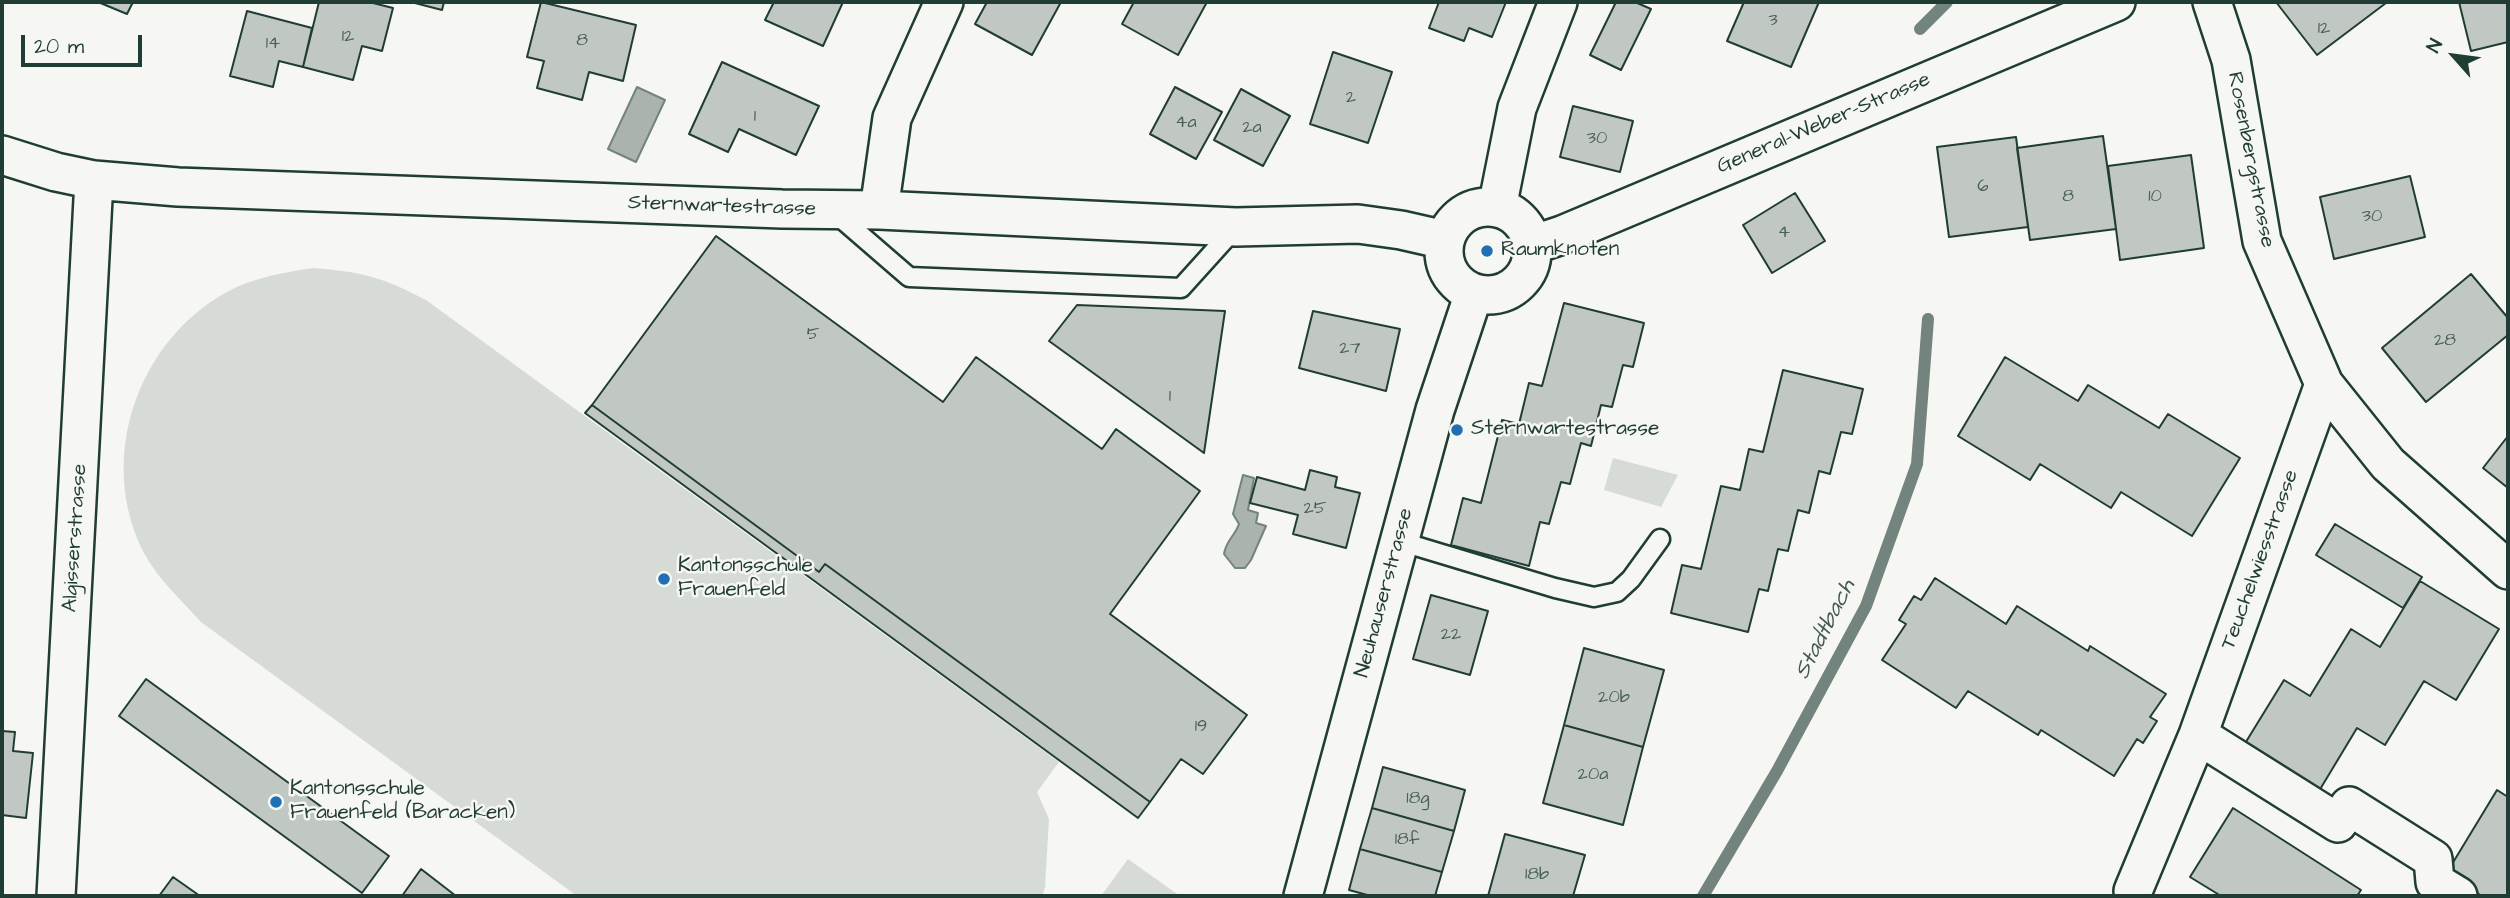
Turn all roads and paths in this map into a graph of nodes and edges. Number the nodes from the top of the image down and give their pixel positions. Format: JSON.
{"nodes":[{"id":1,"x":944,"y":2,"type":"edge"},
{"id":2,"x":1558,"y":2,"type":"edge"},
{"id":3,"x":2116,"y":2,"type":"edge"},
{"id":4,"x":2212,"y":2,"type":"edge"},
{"id":5,"x":2,"y":155,"type":"edge"},
{"id":6,"x":94,"y":180,"type":"junction"},
{"id":7,"x":1497,"y":208,"type":"junction"},
{"id":8,"x":832,"y":210,"type":"junction"},
{"id":9,"x":879,"y":210,"type":"junction"},
{"id":10,"x":1236,"y":227,"type":"junction"},
{"id":11,"x":1445,"y":240,"type":"junction"},
{"id":12,"x":1532,"y":245,"type":"junction"},
{"id":13,"x":1474,"y":293,"type":"junction"},
{"id":14,"x":2324,"y":384,"type":"junction"},
{"id":15,"x":1660,"y":539,"type":"dead end"},
{"id":16,"x":1399,"y":541,"type":"junction"},
{"id":17,"x":2508,"y":570,"type":"edge"},
{"id":18,"x":2198,"y":735,"type":"junction"},
{"id":19,"x":2133,"y":891,"type":"dead end"},
{"id":20,"x":56,"y":896,"type":"edge"},
{"id":21,"x":1303,"y":896,"type":"edge"},
{"id":22,"x":2458,"y":896,"type":"edge"}],
"edges":[{"from":1,"to":9,"type":"street"},
{"from":2,"to":7,"type":"street"},
{"from":3,"to":12,"type":"street","name":"General-Weber-Strasse"},
{"from":4,"to":14,"type":"street","name":"Rosenbergstrasse"},
{"from":5,"to":6,"type":"street","name":"Sternwartestrasse"},
{"from":6,"to":8,"type":"street","name":"Sternwartestrasse"},
{"from":6,"to":20,"type":"street","name":"Algisserstrasse"},
{"from":7,"to":11,"type":"street"},
{"from":7,"to":12,"type":"street"},
{"from":8,"to":9,"type":"street","name":"Sternwartestrasse"},
{"from":8,"to":10,"type":"lane"},
{"from":9,"to":10,"type":"street","name":"Sternwartestrasse"},
{"from":10,"to":11,"type":"street","name":"Sternwartestrasse"},
{"from":11,"to":13,"type":"street"},
{"from":12,"to":13,"type":"street"},
{"from":13,"to":16,"type":"street","name":"Neuhauserstrasse"},
{"from":14,"to":17,"type":"street","name":"Rosenbergstrasse"},
{"from":14,"to":18,"type":"street","name":"Teuchelwiesstrasse"},
{"from":15,"to":16,"type":"lane"},
{"from":16,"to":21,"type":"street","name":"Neuhauserstrasse"},
{"from":18,"to":19,"type":"street","name":"Teuchelwiesstrasse"},
{"from":18,"to":22,"type":"street"}]}
